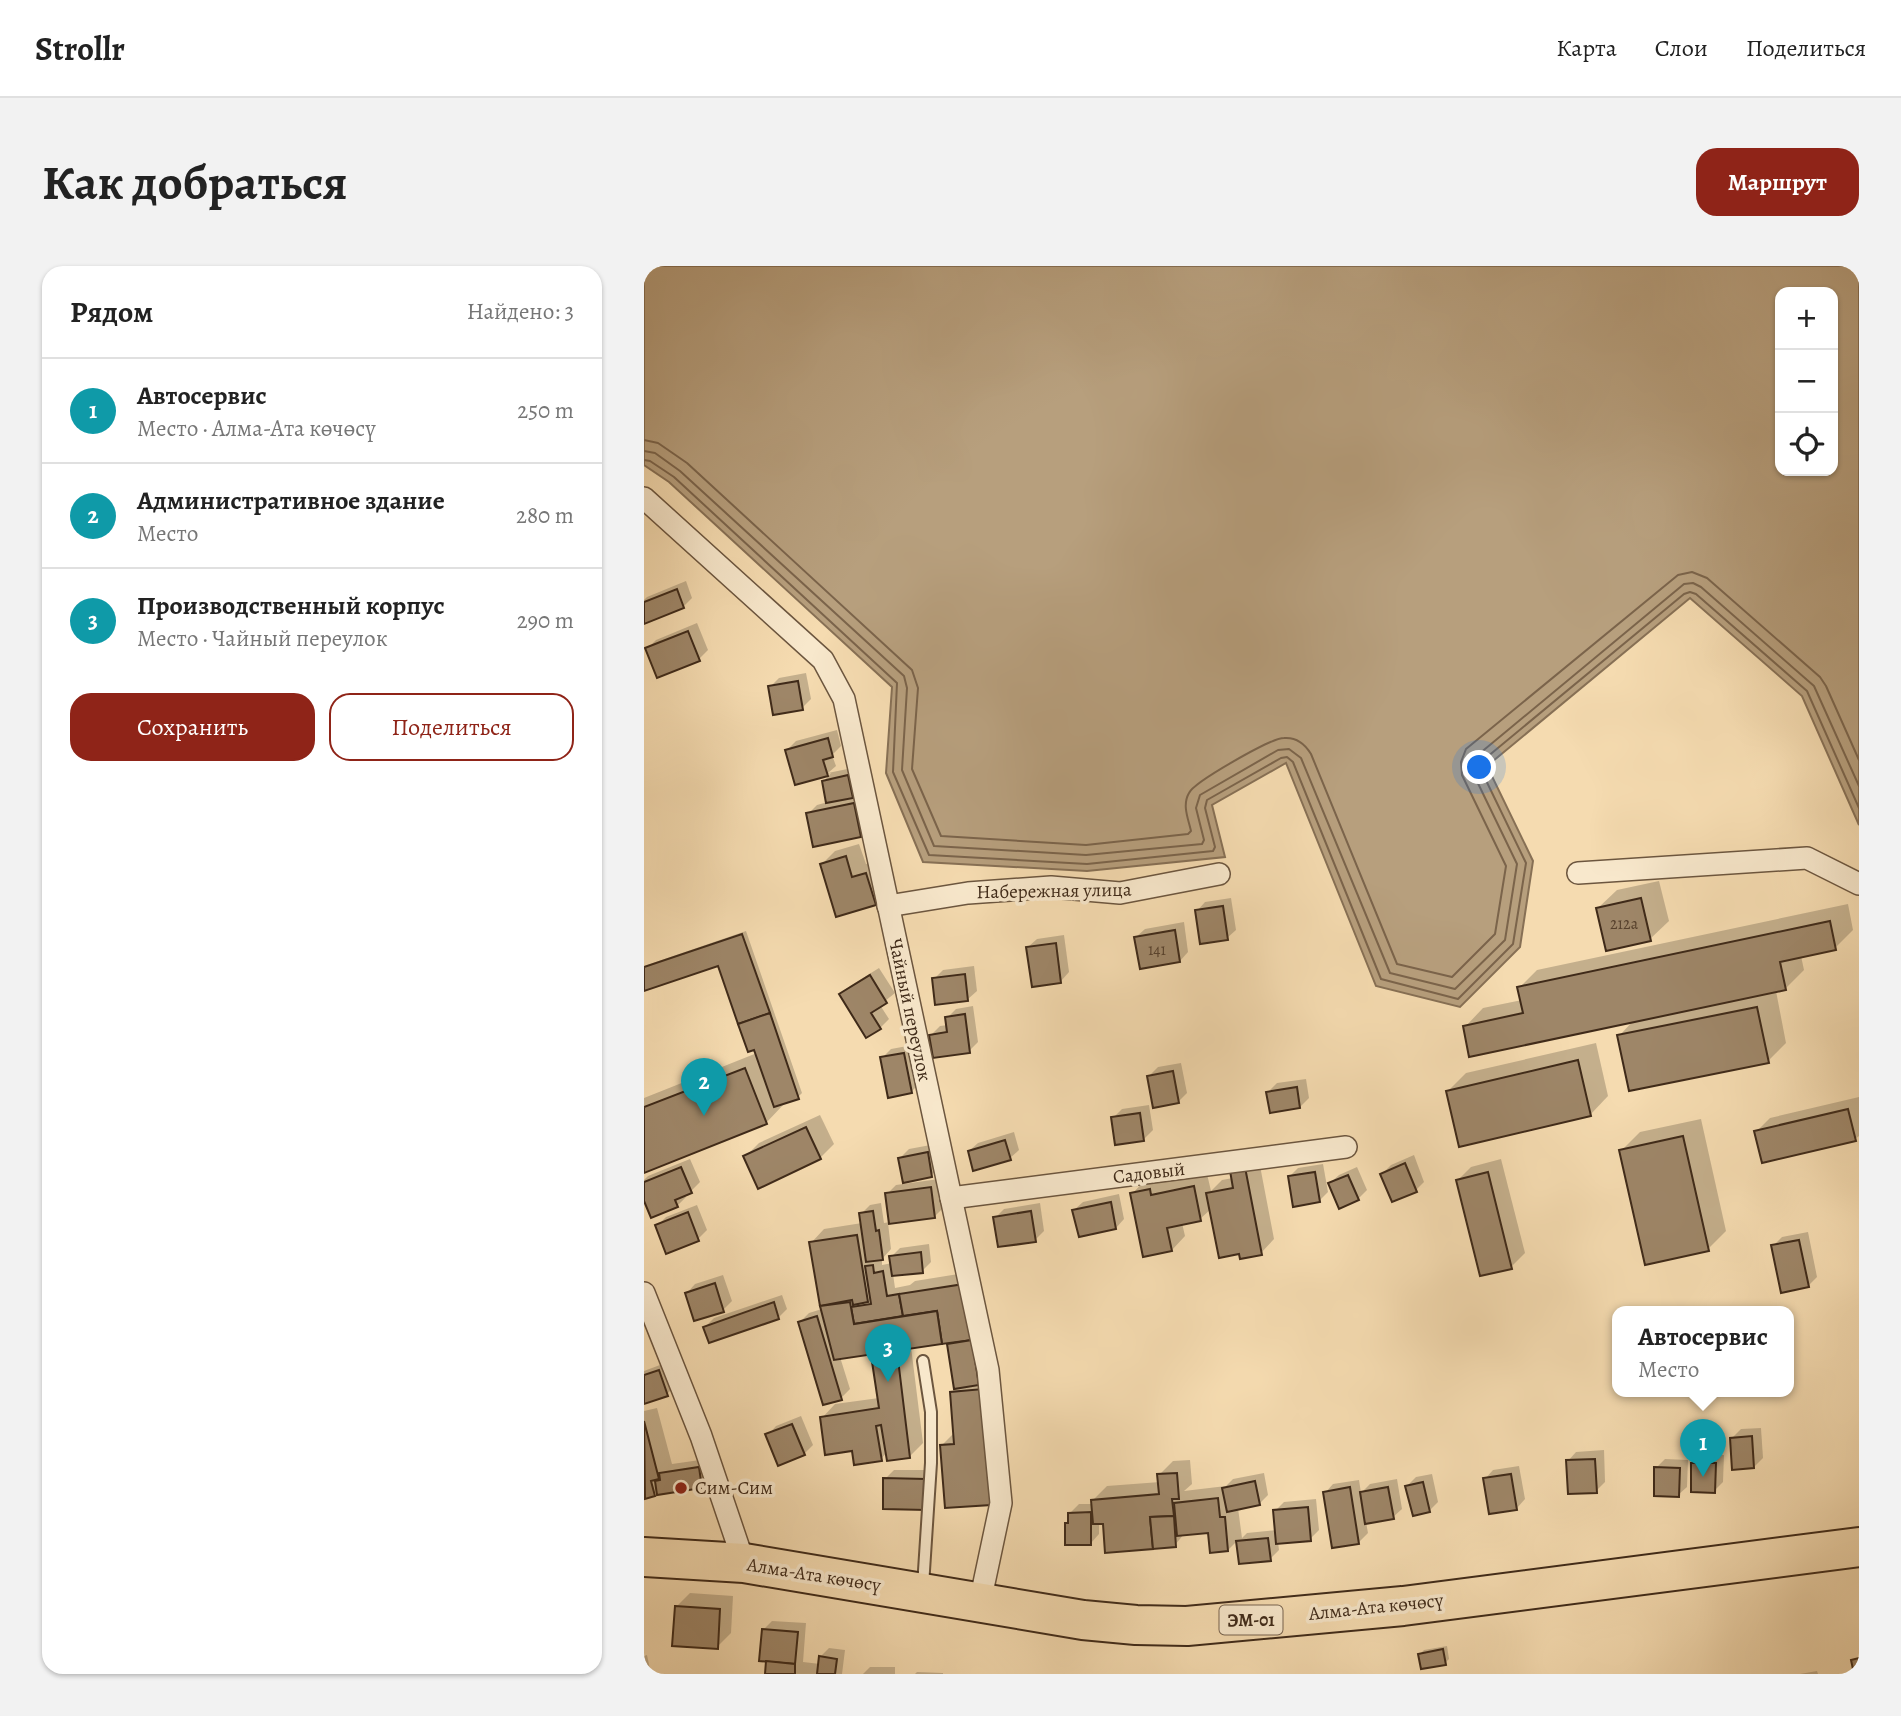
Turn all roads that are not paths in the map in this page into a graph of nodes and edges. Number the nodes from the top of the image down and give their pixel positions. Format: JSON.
{"nodes":[{"id":1,"x":644,"y":498,"type":"edge"},
{"id":2,"x":1578,"y":873,"type":"dead end"},
{"id":3,"x":1219,"y":874,"type":"dead end"},
{"id":4,"x":1859,"y":884,"type":"edge"},
{"id":5,"x":888,"y":906,"type":"junction"},
{"id":6,"x":1346,"y":1147,"type":"dead end"},
{"id":7,"x":951,"y":1199,"type":"junction"},
{"id":8,"x":644,"y":1293,"type":"edge"},
{"id":9,"x":923,"y":1362,"type":"dead end"},
{"id":10,"x":1859,"y":1547,"type":"edge"},
{"id":11,"x":644,"y":1557,"type":"edge"},
{"id":12,"x":744,"y":1563,"type":"junction"},
{"id":13,"x":923,"y":1592,"type":"junction"},
{"id":14,"x":980,"y":1602,"type":"junction"}],
"edges":[{"from":1,"to":5,"type":"street","name":"Чайный переулок"},
{"from":2,"to":4,"type":"street"},
{"from":3,"to":5,"type":"street","name":"Набережная улица"},
{"from":5,"to":7,"type":"street","name":"Чайный переулок"},
{"from":6,"to":7,"type":"street","name":"Садовый"},
{"from":7,"to":14,"type":"street","name":"Чайный переулок"},
{"from":8,"to":12,"type":"street"},
{"from":9,"to":13,"type":"lane"},
{"from":10,"to":14,"type":"highway","name":"Алма-Ата көчөсү","number":"ЭМ-01"},
{"from":11,"to":12,"type":"highway","name":"Алма-Ата көчөсү","number":"ЭМ-01"},
{"from":12,"to":13,"type":"highway","name":"Алма-Ата көчөсү","number":"ЭМ-01"},
{"from":13,"to":14,"type":"highway","name":"Алма-Ата көчөсү","number":"ЭМ-01"}]}
